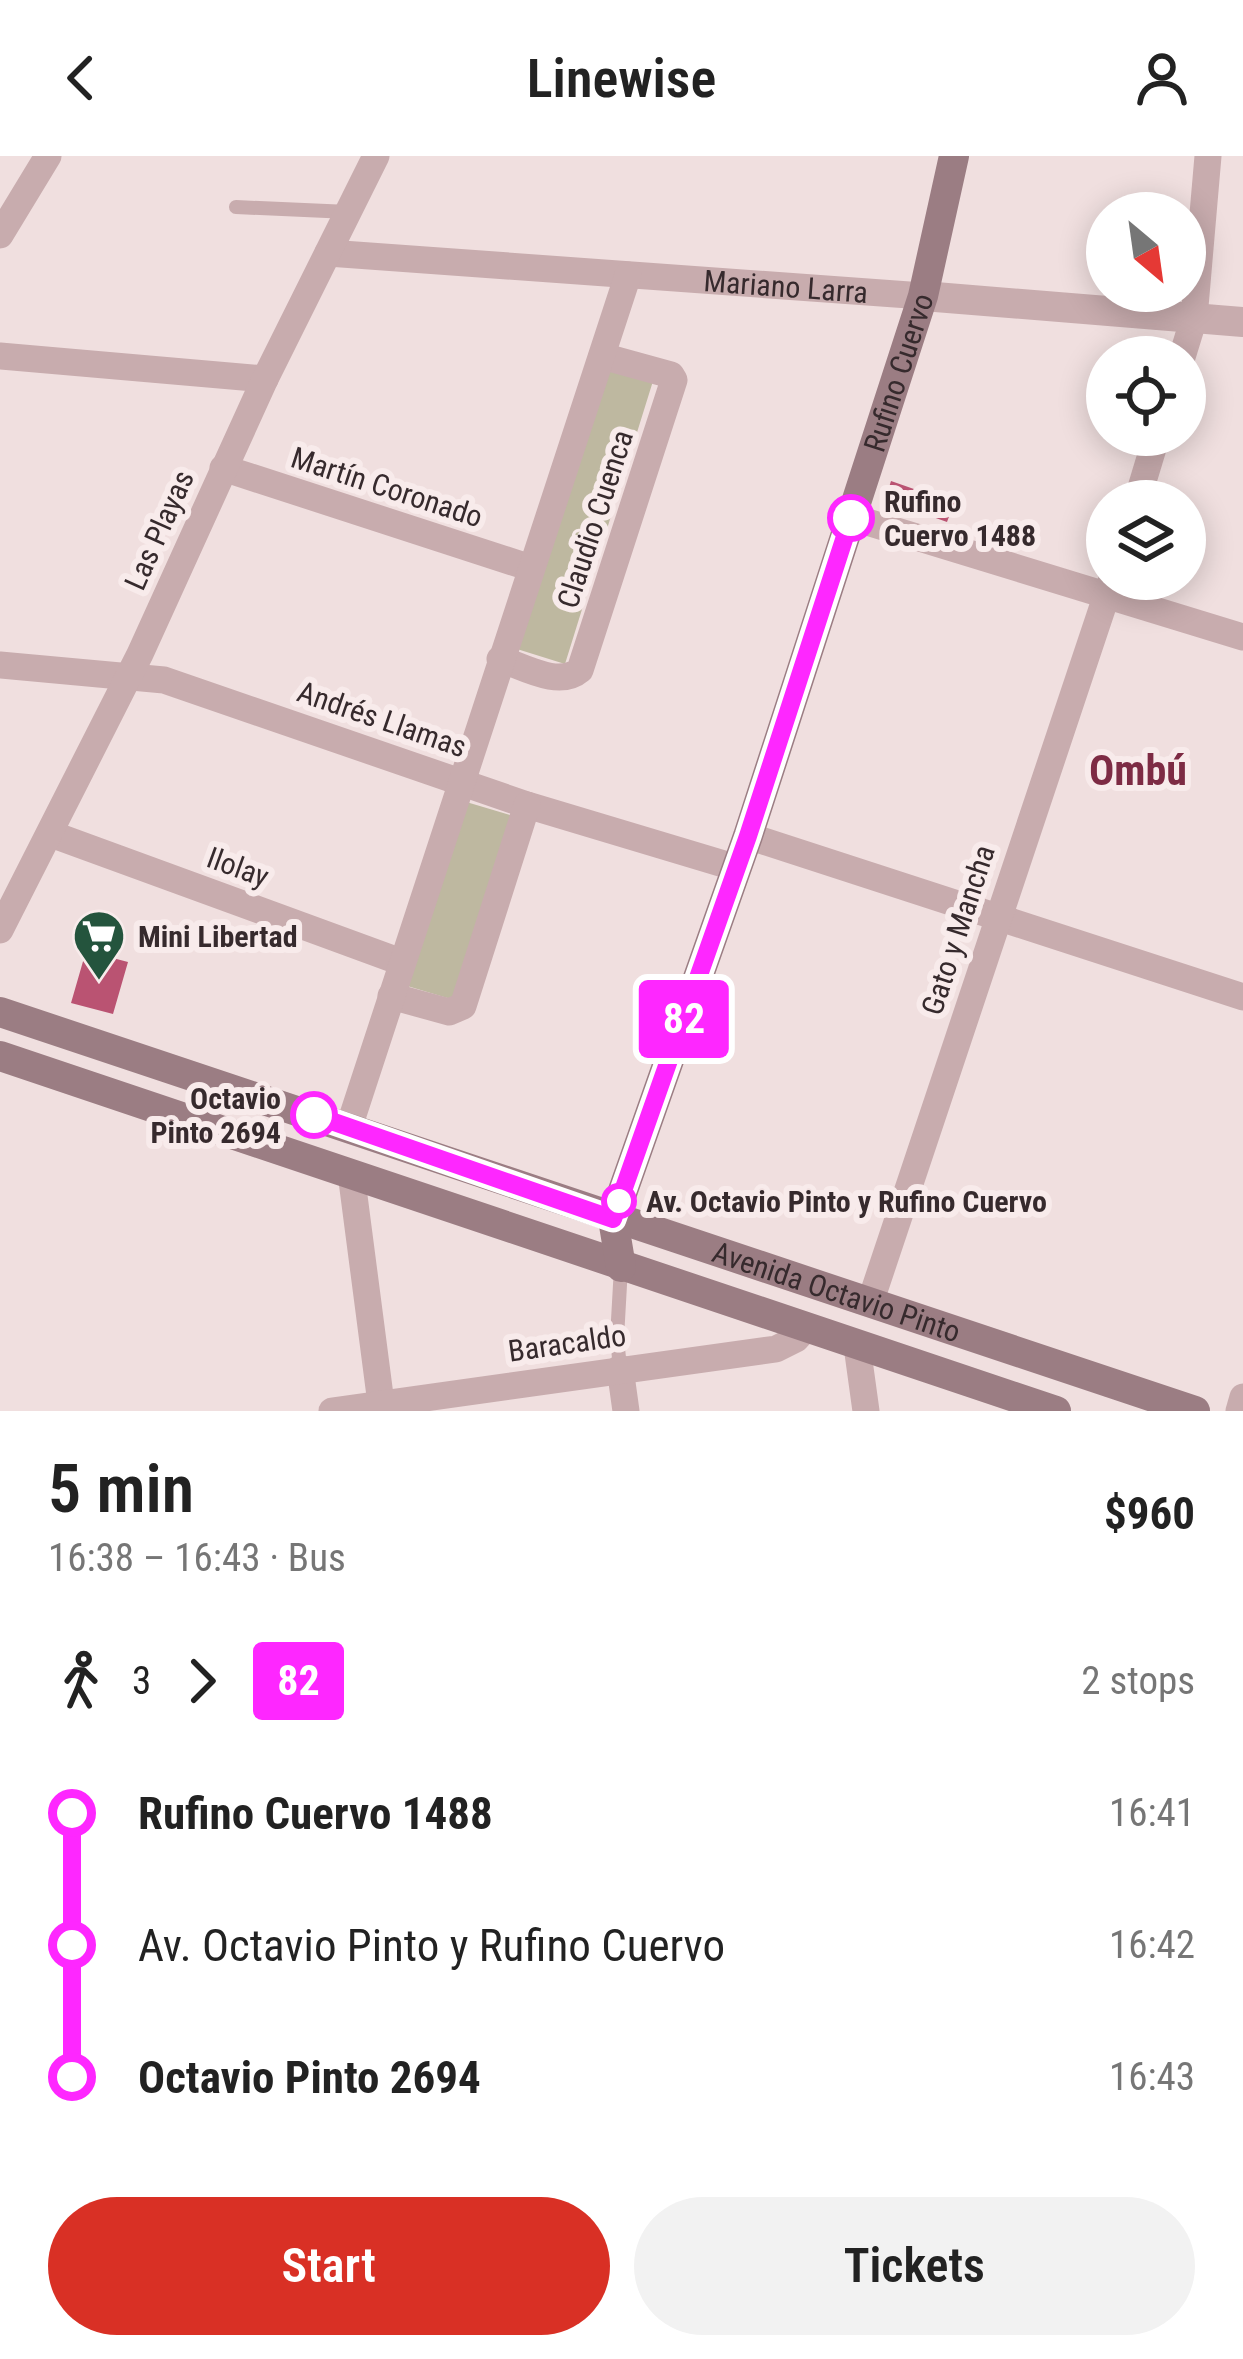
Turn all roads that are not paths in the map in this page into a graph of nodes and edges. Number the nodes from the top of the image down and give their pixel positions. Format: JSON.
{"nodes":[{"id":1,"x":48,"y":156,"type":"edge"},
{"id":2,"x":376,"y":156,"type":"edge"},
{"id":3,"x":954,"y":156,"type":"edge"},
{"id":4,"x":1208,"y":156,"type":"edge"},
{"id":5,"x":8,"y":205,"type":"edge"},
{"id":6,"x":236,"y":207,"type":"dead end"},
{"id":7,"x":349,"y":212,"type":"junction"},
{"id":8,"x":0,"y":235,"type":"edge"},
{"id":9,"x":328,"y":253,"type":"junction"},
{"id":10,"x":628,"y":274,"type":"junction"},
{"id":11,"x":923,"y":296,"type":"junction"},
{"id":12,"x":1194,"y":318,"type":"junction"},
{"id":13,"x":1243,"y":322,"type":"edge"},
{"id":14,"x":1188,"y":336,"type":"edge"},
{"id":15,"x":0,"y":356,"type":"edge"},
{"id":16,"x":602,"y":356,"type":"junction"},
{"id":17,"x":265,"y":379,"type":"junction"},
{"id":18,"x":223,"y":468,"type":"junction"},
{"id":19,"x":851,"y":518,"type":"junction"},
{"id":20,"x":531,"y":568,"type":"junction"},
{"id":21,"x":1086,"y":582,"type":"edge"},
{"id":22,"x":1105,"y":600,"type":"edge"},
{"id":23,"x":1142,"y":600,"type":"edge"},
{"id":24,"x":1243,"y":637,"type":"edge"},
{"id":25,"x":500,"y":659,"type":"junction"},
{"id":26,"x":0,"y":665,"type":"edge"},
{"id":27,"x":129,"y":675,"type":"junction"},
{"id":28,"x":460,"y":780,"type":"junction"},
{"id":29,"x":526,"y":805,"type":"junction"},
{"id":30,"x":52,"y":834,"type":"junction"},
{"id":31,"x":748,"y":836,"type":"junction"},
{"id":32,"x":737,"y":868,"type":"junction"},
{"id":33,"x":997,"y":916,"type":"junction"},
{"id":34,"x":0,"y":930,"type":"edge"},
{"id":35,"x":401,"y":962,"type":"junction"},
{"id":36,"x":391,"y":996,"type":"junction"},
{"id":37,"x":1243,"y":997,"type":"edge"},
{"id":38,"x":0,"y":1012,"type":"edge"},
{"id":39,"x":0,"y":1056,"type":"edge"},
{"id":40,"x":349,"y":1126,"type":"junction"},
{"id":41,"x":351,"y":1173,"type":"junction"},
{"id":42,"x":613,"y":1219,"type":"junction"},
{"id":43,"x":621,"y":1267,"type":"junction"},
{"id":44,"x":870,"y":1303,"type":"junction"},
{"id":45,"x":805,"y":1329,"type":"junction"},
{"id":46,"x":856,"y":1346,"type":"junction"},
{"id":47,"x":620,"y":1368,"type":"junction"},
{"id":48,"x":1243,"y":1397,"type":"edge"},
{"id":49,"x":381,"y":1407,"type":"edge"},
{"id":50,"x":332,"y":1411,"type":"edge"},
{"id":51,"x":626,"y":1411,"type":"edge"},
{"id":52,"x":866,"y":1411,"type":"edge"},
{"id":53,"x":1056,"y":1411,"type":"edge"},
{"id":54,"x":1195,"y":1411,"type":"edge"},
{"id":55,"x":1239,"y":1411,"type":"edge"}],
"edges":[{"from":1,"to":5,"type":"street"},
{"from":2,"to":7,"type":"street","name":"Las Playas"},
{"from":3,"to":11,"type":"main road","name":"Rufino Cuervo"},
{"from":4,"to":12,"type":"street"},
{"from":5,"to":8,"type":"street"},
{"from":6,"to":7,"type":"lane"},
{"from":7,"to":9,"type":"street","name":"Las Playas"},
{"from":9,"to":10,"type":"street","name":"Mariano Larra"},
{"from":9,"to":17,"type":"street","name":"Las Playas"},
{"from":10,"to":11,"type":"street","name":"Mariano Larra"},
{"from":10,"to":16,"type":"street","name":"Claudio Cuenca"},
{"from":11,"to":12,"type":"street","name":"Mariano Larra"},
{"from":11,"to":19,"type":"main road","name":"Rufino Cuervo"},
{"from":12,"to":13,"type":"street","name":"Mariano Larra"},
{"from":12,"to":14,"type":"street"},
{"from":15,"to":17,"type":"street"},
{"from":16,"to":20,"type":"street","name":"Claudio Cuenca"},
{"from":16,"to":25,"type":"street","name":"Claudio Cuenca"},
{"from":17,"to":18,"type":"street","name":"Las Playas"},
{"from":18,"to":20,"type":"street","name":"Martín Coronado"},
{"from":18,"to":27,"type":"street","name":"Las Playas"},
{"from":19,"to":21,"type":"street"},
{"from":19,"to":31,"type":"main road","name":"Rufino Cuervo"},
{"from":20,"to":25,"type":"street","name":"Claudio Cuenca"},
{"from":22,"to":33,"type":"street","name":"Gato y Mancha"},
{"from":23,"to":24,"type":"street"},
{"from":25,"to":28,"type":"street","name":"Claudio Cuenca"},
{"from":26,"to":27,"type":"street","name":"Andrés Llamas"},
{"from":27,"to":28,"type":"street","name":"Andrés Llamas"},
{"from":27,"to":30,"type":"street","name":"Las Playas"},
{"from":28,"to":29,"type":"street","name":"Andrés Llamas"},
{"from":28,"to":35,"type":"street","name":"Claudio Cuenca"},
{"from":29,"to":32,"type":"street","name":"Andrés Llamas"},
{"from":29,"to":36,"type":"street"},
{"from":30,"to":34,"type":"street","name":"Las Playas"},
{"from":30,"to":35,"type":"street","name":"Ilolay"},
{"from":31,"to":32,"type":"main road","name":"Rufino Cuervo"},
{"from":31,"to":33,"type":"street"},
{"from":32,"to":42,"type":"main road","name":"Rufino Cuervo"},
{"from":33,"to":37,"type":"street"},
{"from":33,"to":44,"type":"street","name":"Gato y Mancha"},
{"from":35,"to":36,"type":"street","name":"Claudio Cuenca"},
{"from":36,"to":40,"type":"street","name":"Claudio Cuenca"},
{"from":38,"to":40,"type":"main road","name":"Avenida Octavio Pinto"},
{"from":39,"to":41,"type":"main road","name":"Avenida Octavio Pinto"},
{"from":40,"to":42,"type":"main road","name":"Avenida Octavio Pinto"},
{"from":41,"to":43,"type":"main road","name":"Avenida Octavio Pinto"},
{"from":41,"to":49,"type":"street"},
{"from":42,"to":43,"type":"main road","name":"Rufino Cuervo"},
{"from":42,"to":44,"type":"main road","name":"Avenida Octavio Pinto"},
{"from":43,"to":45,"type":"main road","name":"Avenida Octavio Pinto"},
{"from":43,"to":47,"type":"lane"},
{"from":44,"to":54,"type":"main road","name":"Avenida Octavio Pinto"},
{"from":45,"to":46,"type":"main road","name":"Avenida Octavio Pinto"},
{"from":45,"to":47,"type":"street","name":"Baracaldo"},
{"from":46,"to":52,"type":"street"},
{"from":46,"to":53,"type":"main road","name":"Avenida Octavio Pinto"},
{"from":47,"to":49,"type":"street","name":"Baracaldo"},
{"from":47,"to":51,"type":"street"},
{"from":48,"to":55,"type":"street"},
{"from":49,"to":50,"type":"street","name":"Baracaldo"}]}
